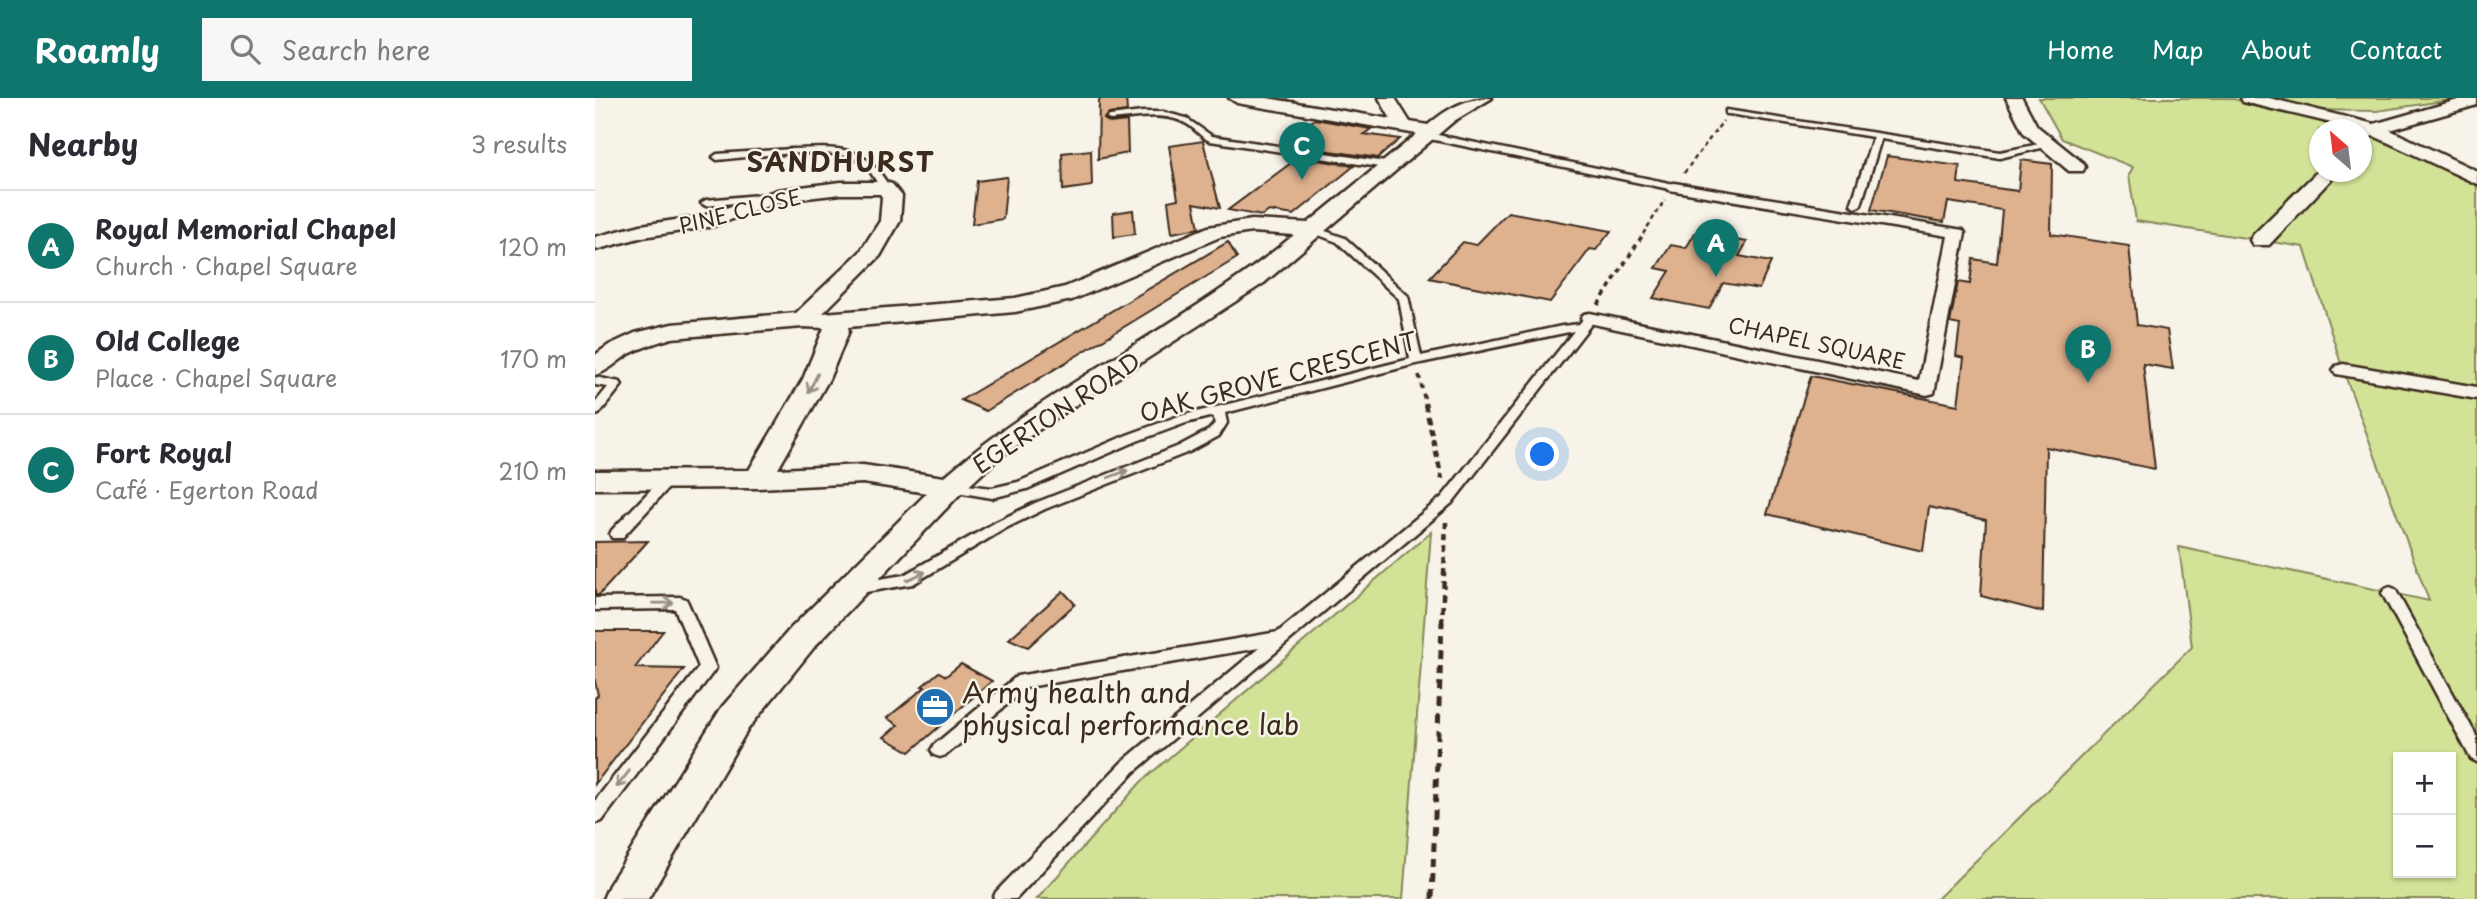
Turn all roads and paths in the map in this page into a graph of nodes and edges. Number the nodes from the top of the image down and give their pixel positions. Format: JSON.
{"nodes":[{"id":1,"x":1237,"y":98,"type":"edge"},
{"id":2,"x":1387,"y":98,"type":"edge"},
{"id":3,"x":1484,"y":98,"type":"edge"},
{"id":4,"x":2014,"y":98,"type":"edge"},
{"id":5,"x":2249,"y":98,"type":"edge"},
{"id":6,"x":2477,"y":100,"type":"edge"},
{"id":7,"x":1729,"y":112,"type":"joint"},
{"id":8,"x":1111,"y":118,"type":"dead end"},
{"id":9,"x":2320,"y":119,"type":"edge"},
{"id":10,"x":1422,"y":131,"type":"junction"},
{"id":11,"x":2372,"y":131,"type":"edge"},
{"id":12,"x":2372,"y":135,"type":"edge"},
{"id":13,"x":1878,"y":136,"type":"junction"},
{"id":14,"x":2049,"y":145,"type":"junction"},
{"id":15,"x":717,"y":157,"type":"dead end"},
{"id":16,"x":1392,"y":166,"type":"junction"},
{"id":17,"x":2077,"y":167,"type":"dead end"},
{"id":18,"x":2477,"y":178,"type":"edge"},
{"id":19,"x":2318,"y":182,"type":"edge"},
{"id":20,"x":1674,"y":187,"type":"junction"},
{"id":21,"x":885,"y":188,"type":"junction"},
{"id":22,"x":777,"y":197,"type":"junction"},
{"id":23,"x":706,"y":203,"type":"dead end"},
{"id":24,"x":1856,"y":205,"type":"dead end"},
{"id":25,"x":1314,"y":229,"type":"junction"},
{"id":26,"x":2261,"y":240,"type":"dead end"},
{"id":27,"x":595,"y":244,"type":"edge"},
{"id":28,"x":803,"y":320,"type":"junction"},
{"id":29,"x":834,"y":321,"type":"junction"},
{"id":30,"x":1587,"y":322,"type":"junction"},
{"id":31,"x":1416,"y":362,"type":"junction"},
{"id":32,"x":595,"y":367,"type":"edge"},
{"id":33,"x":2343,"y":370,"type":"dead end"},
{"id":34,"x":595,"y":382,"type":"edge"},
{"id":35,"x":2477,"y":393,"type":"edge"},
{"id":36,"x":595,"y":411,"type":"edge"},
{"id":37,"x":1218,"y":411,"type":"junction"},
{"id":38,"x":758,"y":479,"type":"junction"},
{"id":39,"x":595,"y":480,"type":"edge"},
{"id":40,"x":669,"y":480,"type":"junction"},
{"id":41,"x":950,"y":487,"type":"junction"},
{"id":42,"x":1447,"y":500,"type":"junction"},
{"id":43,"x":617,"y":534,"type":"dead end"},
{"id":44,"x":849,"y":589,"type":"junction"},
{"id":45,"x":2390,"y":593,"type":"dead end"},
{"id":46,"x":595,"y":604,"type":"edge"},
{"id":47,"x":1282,"y":638,"type":"junction"},
{"id":48,"x":940,"y":750,"type":"dead end"},
{"id":49,"x":2477,"y":754,"type":"edge"},
{"id":50,"x":595,"y":815,"type":"edge"},
{"id":51,"x":624,"y":899,"type":"edge"},
{"id":52,"x":1003,"y":899,"type":"edge"},
{"id":53,"x":1431,"y":899,"type":"edge"}],
"edges":[{"from":1,"to":10,"type":"street"},
{"from":2,"to":10,"type":"street"},
{"from":3,"to":10,"type":"street","name":"EGERTON ROAD"},
{"from":4,"to":14,"type":"street"},
{"from":5,"to":9,"type":"street"},
{"from":6,"to":11,"type":"street"},
{"from":7,"to":13,"type":"lane"},
{"from":7,"to":20,"type":"path"},
{"from":8,"to":16,"type":"lane"},
{"from":10,"to":16,"type":"street","name":"EGERTON ROAD"},
{"from":10,"to":20,"type":"lane"},
{"from":12,"to":18,"type":"street"},
{"from":13,"to":14,"type":"lane"},
{"from":13,"to":24,"type":"lane"},
{"from":14,"to":17,"type":"street"},
{"from":15,"to":21,"type":"lane"},
{"from":16,"to":25,"type":"street","name":"EGERTON ROAD"},
{"from":19,"to":26,"type":"street"},
{"from":20,"to":30,"type":"path"},
{"from":20,"to":30,"type":"street","name":"CHAPEL SQUARE"},
{"from":21,"to":22,"type":"street","name":"PINE CLOSE"},
{"from":21,"to":28,"type":"street"},
{"from":22,"to":23,"type":"lane"},
{"from":22,"to":27,"type":"street","name":"PINE CLOSE"},
{"from":25,"to":29,"type":"street"},
{"from":25,"to":31,"type":"lane"},
{"from":25,"to":41,"type":"street","name":"EGERTON ROAD"},
{"from":28,"to":29,"type":"street"},
{"from":28,"to":32,"type":"street"},
{"from":29,"to":38,"type":"street","one_way":true},
{"from":30,"to":31,"type":"lane","name":"OAK GROVE CRESCENT"},
{"from":30,"to":42,"type":"lane"},
{"from":31,"to":37,"type":"lane","name":"OAK GROVE CRESCENT"},
{"from":31,"to":42,"type":"path"},
{"from":33,"to":35,"type":"street"},
{"from":34,"to":36,"type":"lane"},
{"from":37,"to":41,"type":"lane","name":"OAK GROVE CRESCENT"},
{"from":44,"to":37,"type":"lane","one_way":true},
{"from":38,"to":40,"type":"street"},
{"from":38,"to":41,"type":"street"},
{"from":39,"to":40,"type":"street"},
{"from":40,"to":43,"type":"lane"},
{"from":41,"to":44,"type":"street","name":"EGERTON ROAD"},
{"from":42,"to":47,"type":"lane"},
{"from":42,"to":53,"type":"path"},
{"from":44,"to":51,"type":"street","name":"EGERTON ROAD"},
{"from":45,"to":49,"type":"lane"},
{"from":46,"to":50,"type":"lane","one_way":true},
{"from":47,"to":48,"type":"lane"},
{"from":47,"to":52,"type":"lane"}]}
